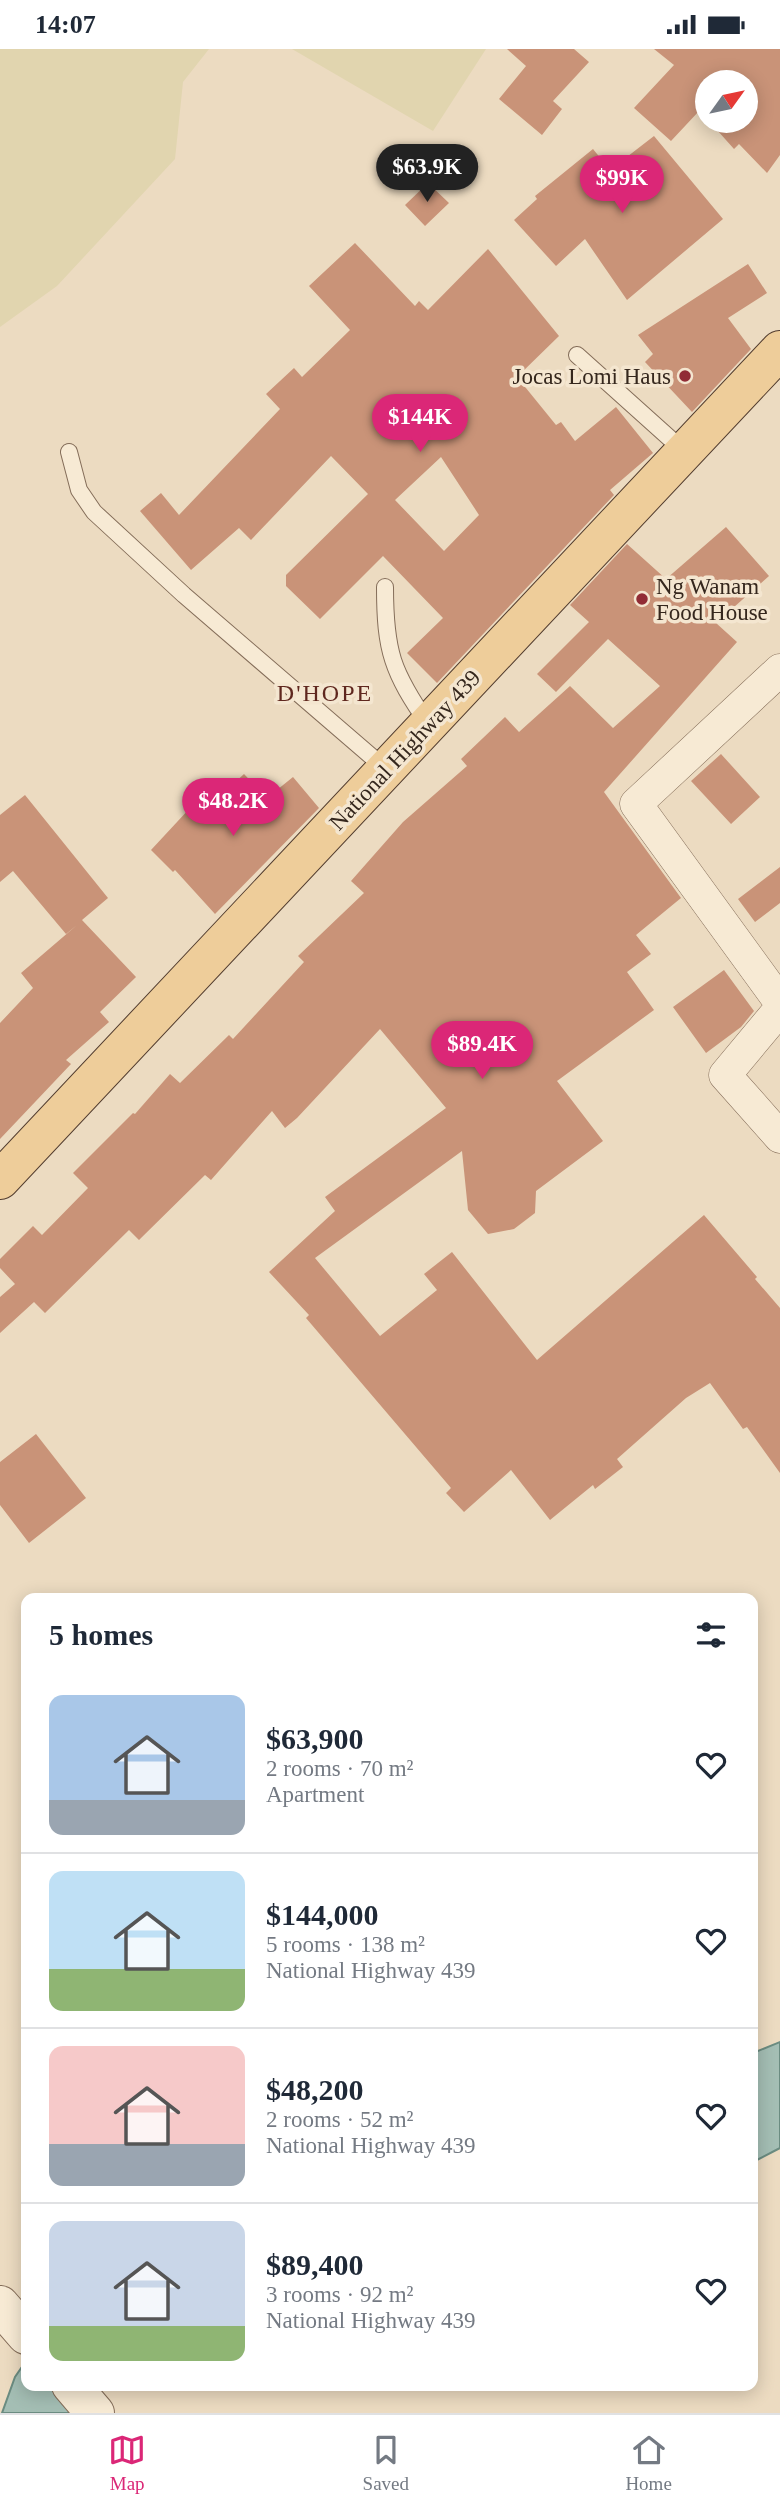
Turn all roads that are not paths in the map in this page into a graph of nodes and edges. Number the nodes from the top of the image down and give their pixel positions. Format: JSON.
{"nodes":[{"id":1,"x":577,"y":355,"type":"dead end"},
{"id":2,"x":778,"y":357,"type":"edge"},
{"id":3,"x":69,"y":452,"type":"dead end"},
{"id":4,"x":685,"y":452,"type":"junction"},
{"id":5,"x":385,"y":587,"type":"dead end"},
{"id":6,"x":780,"y":670,"type":"edge"},
{"id":7,"x":429,"y":725,"type":"junction"},
{"id":8,"x":386,"y":769,"type":"junction"},
{"id":9,"x":780,"y":1002,"type":"edge"},
{"id":10,"x":780,"y":1009,"type":"edge"},
{"id":11,"x":780,"y":1137,"type":"edge"},
{"id":12,"x":0,"y":1180,"type":"edge"},
{"id":13,"x":0,"y":2305,"type":"edge"},
{"id":14,"x":21,"y":2329,"type":"edge"},
{"id":15,"x":76,"y":2391,"type":"edge"},
{"id":16,"x":95,"y":2413,"type":"edge"}],
"edges":[{"from":1,"to":4,"type":"lane"},
{"from":2,"to":4,"type":"main road","name":"National Highway 439"},
{"from":3,"to":8,"type":"lane"},
{"from":4,"to":7,"type":"main road","name":"National Highway 439"},
{"from":5,"to":7,"type":"lane"},
{"from":6,"to":9,"type":"street"},
{"from":7,"to":8,"type":"main road","name":"National Highway 439"},
{"from":8,"to":12,"type":"main road","name":"National Highway 439"},
{"from":10,"to":11,"type":"street"},
{"from":13,"to":14,"type":"street"},
{"from":15,"to":16,"type":"street"}]}
